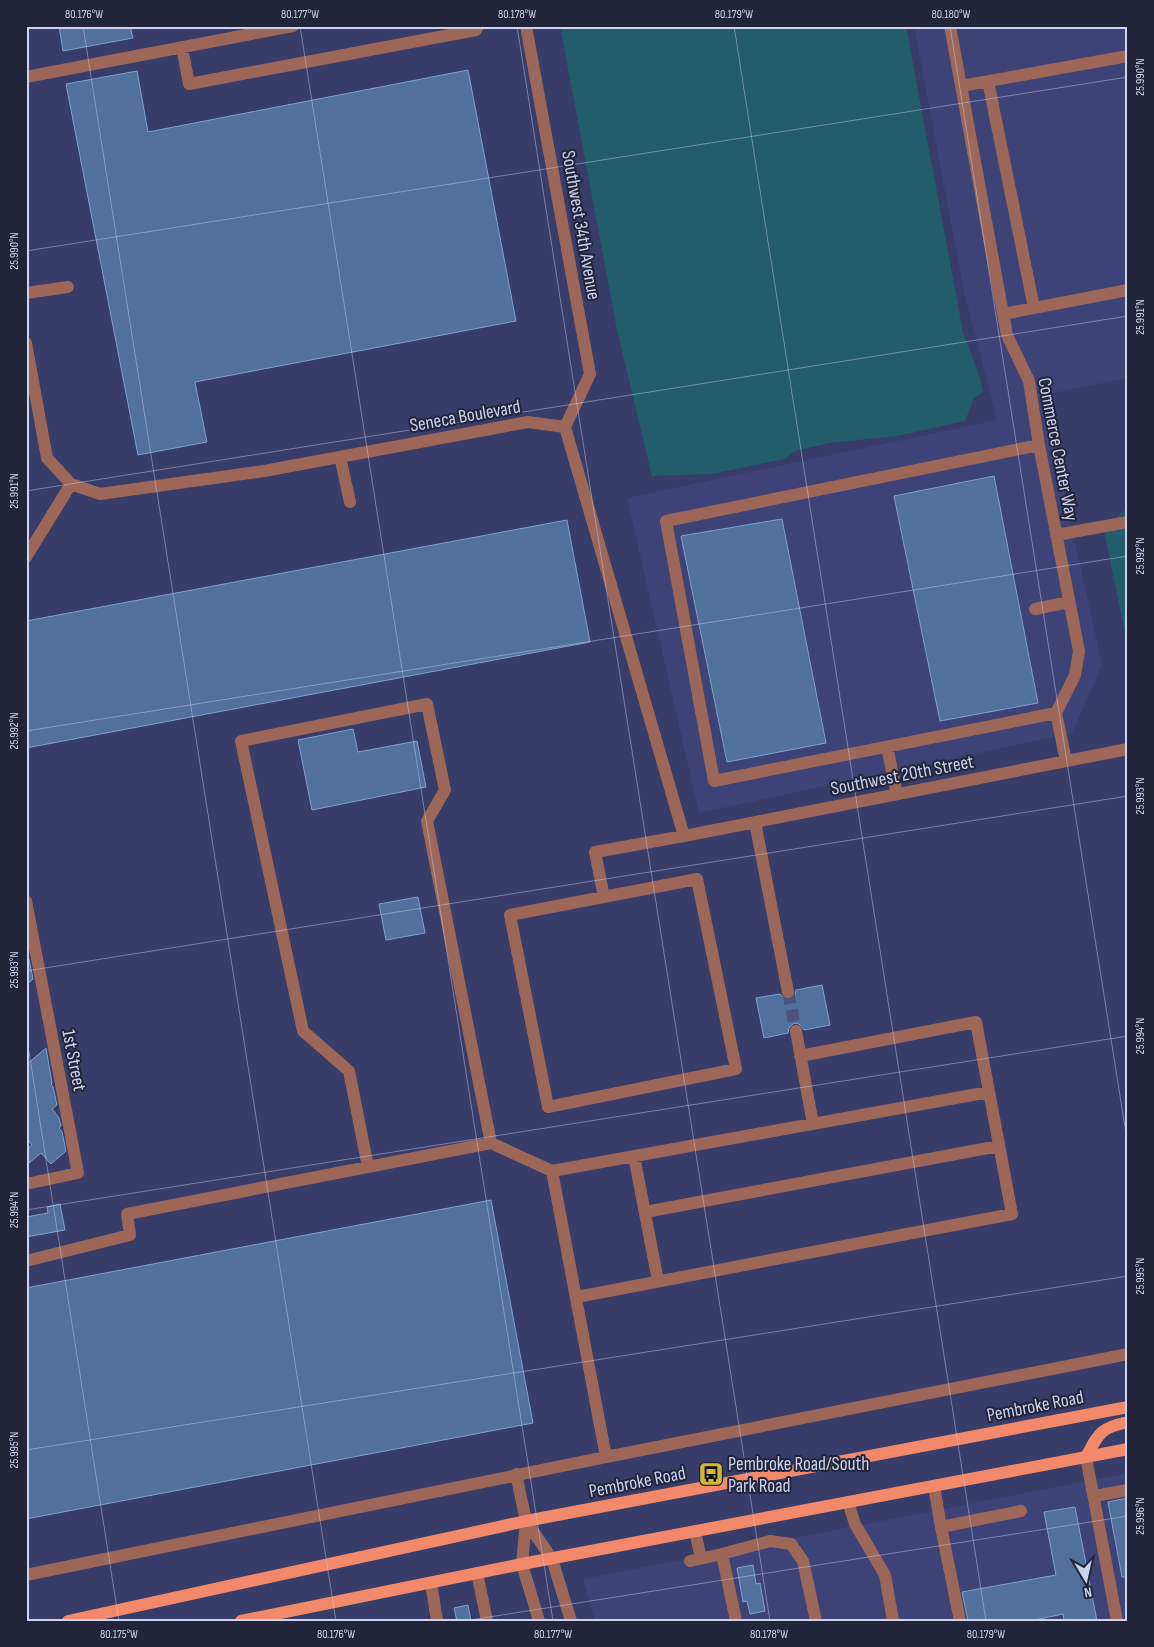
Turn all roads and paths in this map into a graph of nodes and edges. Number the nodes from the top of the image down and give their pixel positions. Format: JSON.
{"nodes":[{"id":1,"x":293,"y":26,"type":"edge"},
{"id":2,"x":478,"y":26,"type":"edge"},
{"id":3,"x":526,"y":26,"type":"edge"},
{"id":4,"x":950,"y":26,"type":"edge"},
{"id":5,"x":182,"y":47,"type":"junction"},
{"id":6,"x":1128,"y":56,"type":"edge"},
{"id":7,"x":26,"y":77,"type":"edge"},
{"id":8,"x":988,"y":81,"type":"junction"},
{"id":9,"x":961,"y":86,"type":"junction"},
{"id":10,"x":68,"y":287,"type":"dead end"},
{"id":11,"x":1128,"y":290,"type":"edge"},
{"id":12,"x":26,"y":293,"type":"edge"},
{"id":13,"x":1034,"y":308,"type":"junction"},
{"id":14,"x":1003,"y":314,"type":"junction"},
{"id":15,"x":26,"y":343,"type":"edge"},
{"id":16,"x":566,"y":427,"type":"junction"},
{"id":17,"x":1039,"y":445,"type":"junction"},
{"id":18,"x":340,"y":457,"type":"junction"},
{"id":19,"x":71,"y":484,"type":"junction"},
{"id":20,"x":350,"y":502,"type":"dead end"},
{"id":21,"x":1128,"y":522,"type":"edge"},
{"id":22,"x":1056,"y":535,"type":"junction"},
{"id":23,"x":26,"y":557,"type":"edge"},
{"id":24,"x":1069,"y":602,"type":"junction"},
{"id":25,"x":1035,"y":609,"type":"dead end"},
{"id":26,"x":1056,"y":713,"type":"junction"},
{"id":27,"x":887,"y":747,"type":"junction"},
{"id":28,"x":1128,"y":749,"type":"edge"},
{"id":29,"x":1066,"y":761,"type":"junction"},
{"id":30,"x":897,"y":794,"type":"junction"},
{"id":31,"x":755,"y":822,"type":"junction"},
{"id":32,"x":684,"y":836,"type":"junction"},
{"id":33,"x":604,"y":897,"type":"junction"},
{"id":34,"x":26,"y":901,"type":"edge"},
{"id":35,"x":788,"y":992,"type":"tunnel mouth"},
{"id":36,"x":796,"y":1031,"type":"tunnel mouth"},
{"id":37,"x":800,"y":1056,"type":"junction"},
{"id":38,"x":989,"y":1092,"type":"junction"},
{"id":39,"x":813,"y":1124,"type":"junction"},
{"id":40,"x":491,"y":1143,"type":"junction"},
{"id":41,"x":999,"y":1146,"type":"junction"},
{"id":42,"x":634,"y":1156,"type":"junction"},
{"id":43,"x":368,"y":1167,"type":"junction"},
{"id":44,"x":552,"y":1171,"type":"junction"},
{"id":45,"x":26,"y":1184,"type":"edge"},
{"id":46,"x":645,"y":1212,"type":"junction"},
{"id":47,"x":26,"y":1261,"type":"edge"},
{"id":48,"x":658,"y":1282,"type":"junction"},
{"id":49,"x":577,"y":1297,"type":"junction"},
{"id":50,"x":1128,"y":1354,"type":"edge"},
{"id":51,"x":1128,"y":1407,"type":"edge"},
{"id":52,"x":1128,"y":1422,"type":"edge"},
{"id":53,"x":1128,"y":1449,"type":"edge"},
{"id":54,"x":606,"y":1457,"type":"junction"},
{"id":55,"x":1086,"y":1457,"type":"junction"},
{"id":56,"x":516,"y":1474,"type":"junction"},
{"id":57,"x":934,"y":1486,"type":"junction"},
{"id":58,"x":1128,"y":1490,"type":"edge"},
{"id":59,"x":1094,"y":1496,"type":"junction"},
{"id":60,"x":848,"y":1502,"type":"junction"},
{"id":61,"x":1021,"y":1511,"type":"dead end"},
{"id":62,"x":526,"y":1521,"type":"junction"},
{"id":63,"x":941,"y":1527,"type":"junction"},
{"id":64,"x":695,"y":1532,"type":"junction"},
{"id":65,"x":722,"y":1554,"type":"junction"},
{"id":66,"x":552,"y":1559,"type":"junction"},
{"id":67,"x":522,"y":1564,"type":"junction"},
{"id":68,"x":477,"y":1573,"type":"junction"},
{"id":69,"x":26,"y":1575,"type":"edge"},
{"id":70,"x":430,"y":1583,"type":"junction"},
{"id":71,"x":68,"y":1621,"type":"edge"},
{"id":72,"x":241,"y":1621,"type":"edge"},
{"id":73,"x":437,"y":1621,"type":"edge"},
{"id":74,"x":487,"y":1621,"type":"edge"},
{"id":75,"x":540,"y":1621,"type":"edge"},
{"id":76,"x":572,"y":1621,"type":"edge"},
{"id":77,"x":736,"y":1621,"type":"edge"},
{"id":78,"x":816,"y":1621,"type":"edge"},
{"id":79,"x":893,"y":1621,"type":"edge"},
{"id":80,"x":960,"y":1621,"type":"edge"},
{"id":81,"x":1118,"y":1621,"type":"edge"}],
"edges":[{"from":1,"to":5,"type":"street"},
{"from":2,"to":5,"type":"street"},
{"from":3,"to":16,"type":"street","name":"Southwest 34th Avenue"},
{"from":4,"to":9,"type":"street","name":"Commerce Center Way"},
{"from":5,"to":7,"type":"street"},
{"from":6,"to":8,"type":"street"},
{"from":8,"to":9,"type":"street"},
{"from":8,"to":13,"type":"street"},
{"from":9,"to":14,"type":"street","name":"Commerce Center Way"},
{"from":10,"to":12,"type":"street"},
{"from":11,"to":13,"type":"street"},
{"from":13,"to":14,"type":"street"},
{"from":14,"to":17,"type":"street","name":"Commerce Center Way"},
{"from":15,"to":19,"type":"street"},
{"from":16,"to":18,"type":"street","name":"Seneca Boulevard"},
{"from":16,"to":32,"type":"street"},
{"from":17,"to":22,"type":"street","name":"Commerce Center Way"},
{"from":17,"to":27,"type":"street"},
{"from":18,"to":19,"type":"street","name":"Seneca Boulevard"},
{"from":18,"to":20,"type":"street"},
{"from":19,"to":23,"type":"street"},
{"from":21,"to":22,"type":"street"},
{"from":22,"to":24,"type":"street","name":"Commerce Center Way"},
{"from":24,"to":25,"type":"street"},
{"from":24,"to":26,"type":"street","name":"Commerce Center Way"},
{"from":26,"to":27,"type":"street"},
{"from":26,"to":29,"type":"street"},
{"from":27,"to":30,"type":"street"},
{"from":28,"to":29,"type":"street","name":"Southwest 20th Street"},
{"from":29,"to":30,"type":"street","name":"Southwest 20th Street"},
{"from":30,"to":31,"type":"street","name":"Southwest 20th Street"},
{"from":31,"to":32,"type":"street","name":"Southwest 20th Street"},
{"from":31,"to":35,"type":"street"},
{"from":32,"to":33,"type":"street","name":"Southwest 20th Street"},
{"from":33,"to":33,"type":"street"},
{"from":34,"to":45,"type":"street","name":"1st Street"},
{"from":36,"to":37,"type":"street"},
{"from":37,"to":38,"type":"street"},
{"from":37,"to":39,"type":"street"},
{"from":38,"to":39,"type":"street"},
{"from":38,"to":41,"type":"street"},
{"from":39,"to":42,"type":"street"},
{"from":40,"to":43,"type":"street"},
{"from":40,"to":43,"type":"street"},
{"from":40,"to":44,"type":"street"},
{"from":41,"to":46,"type":"street"},
{"from":41,"to":48,"type":"street"},
{"from":42,"to":44,"type":"street"},
{"from":42,"to":46,"type":"street"},
{"from":43,"to":47,"type":"street"},
{"from":44,"to":49,"type":"street"},
{"from":46,"to":48,"type":"street"},
{"from":48,"to":49,"type":"street"},
{"from":49,"to":54,"type":"street"},
{"from":50,"to":54,"type":"street"},
{"from":51,"to":62,"type":"main road","name":"Pembroke Road"},
{"from":52,"to":55,"type":"main road"},
{"from":53,"to":55,"type":"main road"},
{"from":54,"to":56,"type":"street"},
{"from":55,"to":57,"type":"main road"},
{"from":55,"to":59,"type":"street"},
{"from":56,"to":62,"type":"street"},
{"from":56,"to":69,"type":"street"},
{"from":57,"to":60,"type":"main road"},
{"from":57,"to":63,"type":"street"},
{"from":58,"to":59,"type":"street"},
{"from":59,"to":81,"type":"street"},
{"from":60,"to":64,"type":"main road"},
{"from":60,"to":79,"type":"street"},
{"from":61,"to":63,"type":"street"},
{"from":62,"to":66,"type":"street"},
{"from":62,"to":67,"type":"street"},
{"from":62,"to":71,"type":"main road","name":"Pembroke Road"},
{"from":63,"to":80,"type":"street"},
{"from":64,"to":65,"type":"street"},
{"from":64,"to":66,"type":"main road"},
{"from":65,"to":77,"type":"street"},
{"from":65,"to":78,"type":"street"},
{"from":66,"to":67,"type":"main road"},
{"from":66,"to":76,"type":"street"},
{"from":67,"to":68,"type":"main road"},
{"from":67,"to":75,"type":"street"},
{"from":68,"to":70,"type":"main road"},
{"from":68,"to":74,"type":"street"},
{"from":70,"to":72,"type":"main road"},
{"from":70,"to":73,"type":"street"}]}
